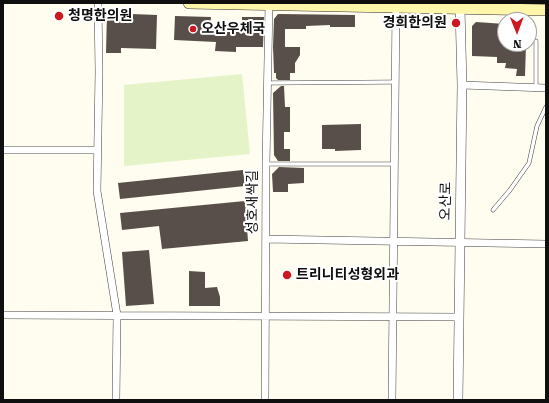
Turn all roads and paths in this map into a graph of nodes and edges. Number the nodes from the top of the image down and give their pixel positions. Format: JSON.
{"nodes":[{"id":1,"x":98,"y":3,"type":"edge"},
{"id":2,"x":189,"y":3,"type":"edge"},
{"id":3,"x":269,"y":4,"type":"edge"},
{"id":4,"x":460,"y":6,"type":"edge"},
{"id":5,"x":396,"y":7,"type":"junction"},
{"id":6,"x":546,"y":10,"type":"edge"},
{"id":7,"x":536,"y":52,"type":"edge"},
{"id":8,"x":395,"y":82,"type":"junction"},
{"id":9,"x":268,"y":83,"type":"junction"},
{"id":10,"x":462,"y":85,"type":"junction"},
{"id":11,"x":536,"y":87,"type":"junction"},
{"id":12,"x":546,"y":88,"type":"edge"},
{"id":13,"x":546,"y":107,"type":"edge"},
{"id":14,"x":3,"y":150,"type":"edge"},
{"id":15,"x":98,"y":150,"type":"junction"},
{"id":16,"x":266,"y":164,"type":"junction"},
{"id":17,"x":394,"y":164,"type":"junction"},
{"id":18,"x":493,"y":210,"type":"dead end"},
{"id":19,"x":266,"y":239,"type":"junction"},
{"id":20,"x":393,"y":242,"type":"junction"},
{"id":21,"x":460,"y":243,"type":"junction"},
{"id":22,"x":546,"y":244,"type":"edge"},
{"id":23,"x":3,"y":315,"type":"edge"},
{"id":24,"x":117,"y":315,"type":"junction"},
{"id":25,"x":265,"y":316,"type":"junction"},
{"id":26,"x":392,"y":317,"type":"junction"},
{"id":27,"x":459,"y":318,"type":"junction"},
{"id":28,"x":116,"y":400,"type":"edge"},
{"id":29,"x":265,"y":400,"type":"edge"},
{"id":30,"x":392,"y":400,"type":"edge"},
{"id":31,"x":458,"y":400,"type":"edge"}],
"edges":[{"from":1,"to":15,"type":"street"},
{"from":2,"to":3,"type":"main road"},
{"from":3,"to":5,"type":"main road"},
{"from":3,"to":9,"type":"street","name":"성호새싹길"},
{"from":4,"to":5,"type":"main road"},
{"from":4,"to":6,"type":"main road"},
{"from":4,"to":10,"type":"street","name":"오산로"},
{"from":5,"to":8,"type":"street"},
{"from":7,"to":11,"type":"lane"},
{"from":8,"to":9,"type":"lane"},
{"from":8,"to":17,"type":"street"},
{"from":9,"to":16,"type":"street","name":"성호새싹길"},
{"from":10,"to":11,"type":"street"},
{"from":10,"to":21,"type":"street","name":"오산로"},
{"from":11,"to":12,"type":"street"},
{"from":13,"to":18,"type":"lane"},
{"from":14,"to":15,"type":"street"},
{"from":15,"to":24,"type":"street"},
{"from":16,"to":17,"type":"lane"},
{"from":16,"to":19,"type":"street","name":"성호새싹길"},
{"from":17,"to":20,"type":"street"},
{"from":19,"to":20,"type":"street"},
{"from":19,"to":25,"type":"street","name":"성호새싹길"},
{"from":20,"to":21,"type":"street"},
{"from":20,"to":26,"type":"street"},
{"from":21,"to":22,"type":"street"},
{"from":21,"to":27,"type":"street","name":"오산로"},
{"from":23,"to":24,"type":"street"},
{"from":24,"to":25,"type":"street"},
{"from":24,"to":28,"type":"street"},
{"from":25,"to":26,"type":"street"},
{"from":25,"to":29,"type":"street","name":"성호새싹길"},
{"from":26,"to":27,"type":"street"},
{"from":26,"to":30,"type":"street"},
{"from":27,"to":31,"type":"street","name":"오산로"}]}
